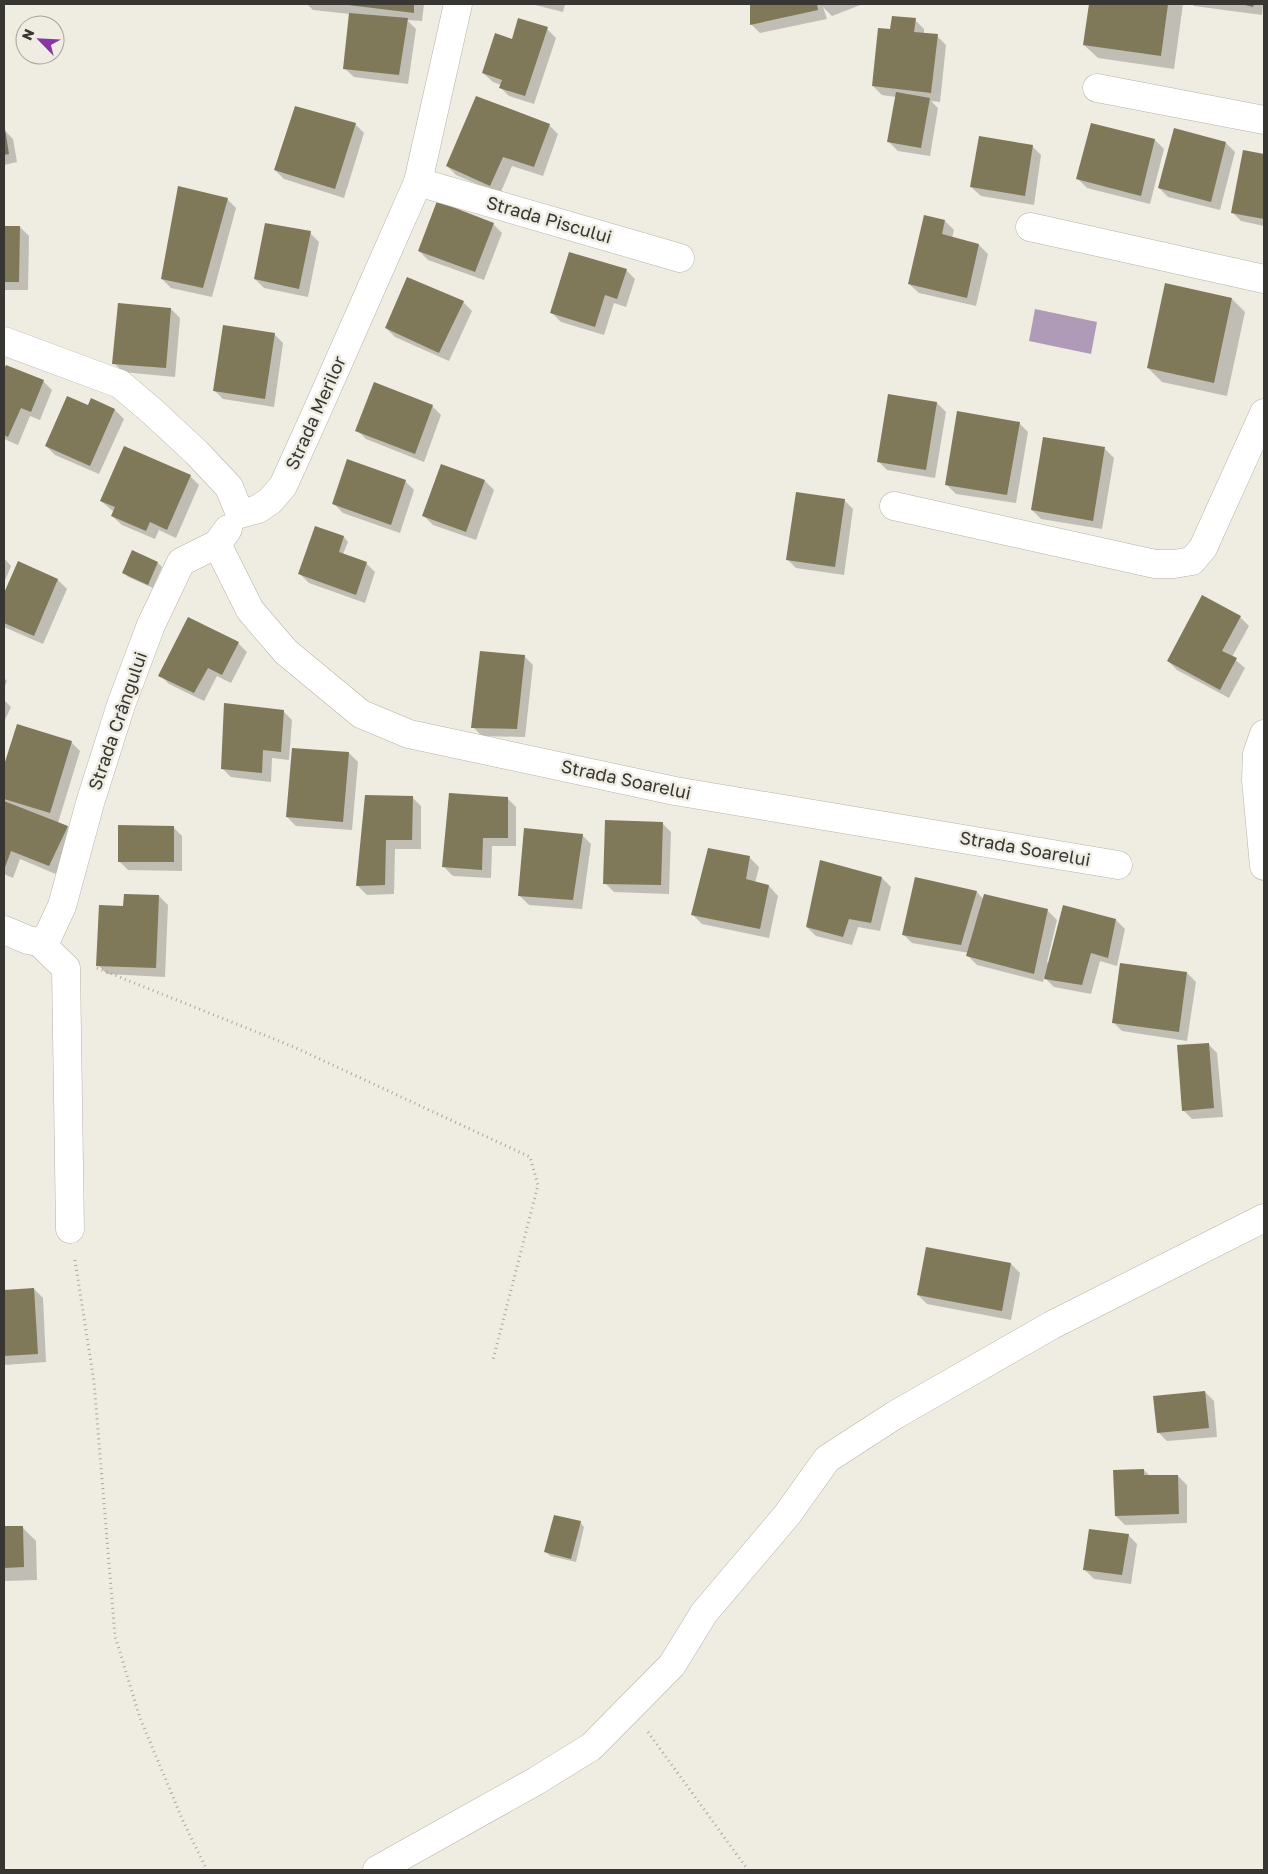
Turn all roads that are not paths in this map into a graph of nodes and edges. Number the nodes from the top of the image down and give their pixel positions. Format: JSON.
{"nodes":[{"id":1,"x":458,"y":4,"type":"edge"},
{"id":2,"x":1097,"y":88,"type":"dead end"},
{"id":3,"x":1264,"y":120,"type":"edge"},
{"id":4,"x":418,"y":182,"type":"junction"},
{"id":5,"x":1030,"y":228,"type":"dead end"},
{"id":6,"x":680,"y":258,"type":"dead end"},
{"id":7,"x":1264,"y":279,"type":"edge"},
{"id":8,"x":4,"y":341,"type":"edge"},
{"id":9,"x":1264,"y":413,"type":"edge"},
{"id":10,"x":894,"y":506,"type":"dead end"},
{"id":11,"x":240,"y":514,"type":"junction"},
{"id":12,"x":217,"y":544,"type":"junction"},
{"id":13,"x":1264,"y":734,"type":"edge"},
{"id":14,"x":1118,"y":865,"type":"dead end"},
{"id":15,"x":1264,"y":866,"type":"edge"},
{"id":16,"x":24,"y":938,"type":"edge"},
{"id":17,"x":1264,"y":1218,"type":"edge"},
{"id":18,"x":70,"y":1229,"type":"road end"},
{"id":19,"x":377,"y":1870,"type":"edge"}],
"edges":[{"from":1,"to":4,"type":"street","name":"Strada Merilor"},
{"from":2,"to":3,"type":"street"},
{"from":4,"to":6,"type":"street","name":"Strada Piscului"},
{"from":4,"to":11,"type":"street","name":"Strada Merilor"},
{"from":5,"to":7,"type":"street"},
{"from":8,"to":11,"type":"street"},
{"from":9,"to":10,"type":"street"},
{"from":11,"to":12,"type":"street","name":"Strada Crângului"},
{"from":12,"to":14,"type":"street","name":"Strada Soarelui"},
{"from":12,"to":16,"type":"street","name":"Strada Crângului"},
{"from":13,"to":15,"type":"street"},
{"from":16,"to":18,"type":"street"},
{"from":17,"to":19,"type":"street"}]}
